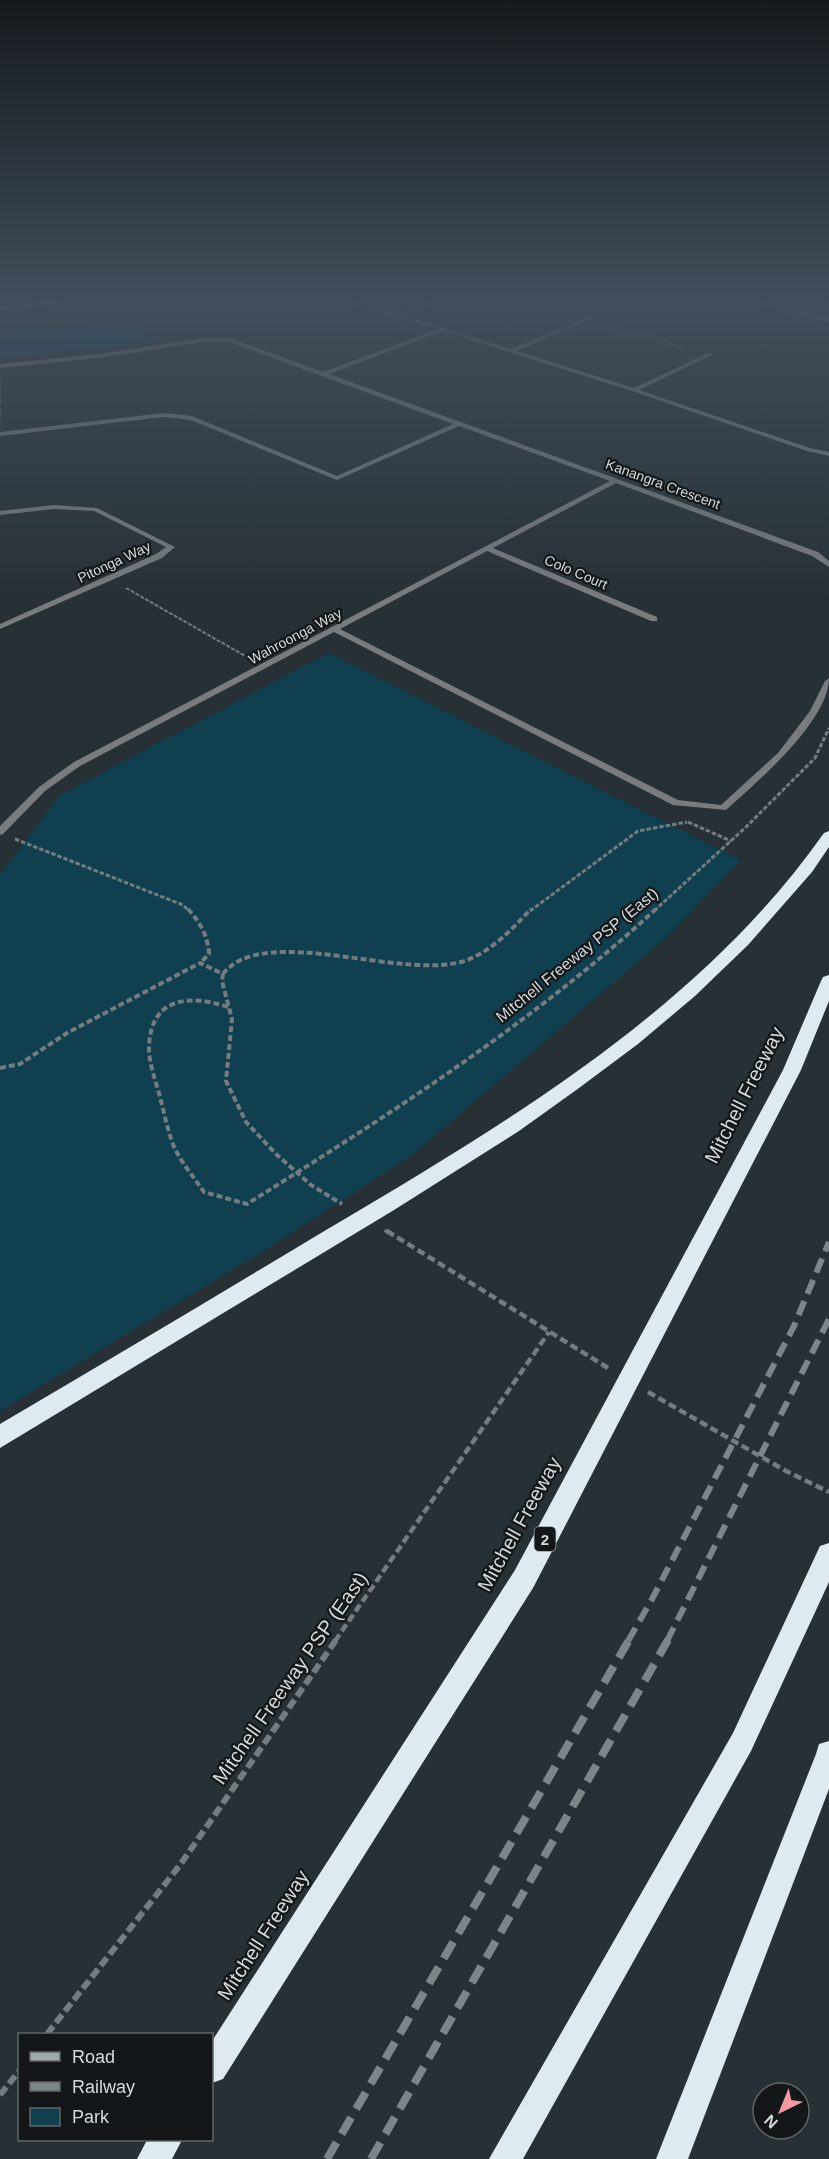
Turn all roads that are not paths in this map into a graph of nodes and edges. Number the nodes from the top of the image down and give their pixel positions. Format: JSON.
{"nodes":[{"id":1,"x":397,"y":401,"type":"edge"},
{"id":2,"x":665,"y":401,"type":"edge"},
{"id":3,"x":458,"y":423,"type":"junction"},
{"id":4,"x":0,"y":434,"type":"edge"},
{"id":5,"x":829,"y":454,"type":"edge"},
{"id":6,"x":615,"y":481,"type":"junction"},
{"id":7,"x":0,"y":513,"type":"edge"},
{"id":8,"x":488,"y":549,"type":"junction"},
{"id":9,"x":829,"y":565,"type":"edge"},
{"id":10,"x":654,"y":619,"type":"dead end"},
{"id":11,"x":0,"y":627,"type":"edge"},
{"id":12,"x":336,"y":630,"type":"junction"},
{"id":13,"x":829,"y":681,"type":"edge"},
{"id":14,"x":0,"y":832,"type":"edge"},
{"id":15,"x":829,"y":836,"type":"edge"},
{"id":16,"x":829,"y":981,"type":"edge"},
{"id":17,"x":0,"y":1437,"type":"edge"},
{"id":18,"x":829,"y":1555,"type":"edge"},
{"id":19,"x":829,"y":1754,"type":"edge"},
{"id":20,"x":213,"y":2066,"type":"edge"},
{"id":21,"x":165,"y":2141,"type":"edge"},
{"id":22,"x":153,"y":2159,"type":"edge"},
{"id":23,"x":505,"y":2159,"type":"edge"},
{"id":24,"x":672,"y":2159,"type":"edge"}],
"edges":[{"from":1,"to":3,"type":"street","name":"Kanangra Crescent"},
{"from":2,"to":5,"type":"street"},
{"from":3,"to":4,"type":"street"},
{"from":3,"to":6,"type":"street","name":"Kanangra Crescent"},
{"from":6,"to":8,"type":"street","name":"Wahroonga Way"},
{"from":6,"to":9,"type":"street","name":"Kanangra Crescent"},
{"from":7,"to":11,"type":"street","name":"Pitonga Way"},
{"from":8,"to":10,"type":"street","name":"Colo Court"},
{"from":8,"to":12,"type":"street","name":"Wahroonga Way"},
{"from":12,"to":13,"type":"street"},
{"from":12,"to":14,"type":"street","name":"Wahroonga Way"},
{"from":15,"to":17,"type":"highway"},
{"from":16,"to":20,"type":"highway","name":"Mitchell Freeway","number":"2"},
{"from":18,"to":23,"type":"highway"},
{"from":19,"to":24,"type":"highway"},
{"from":21,"to":22,"type":"highway"}]}
